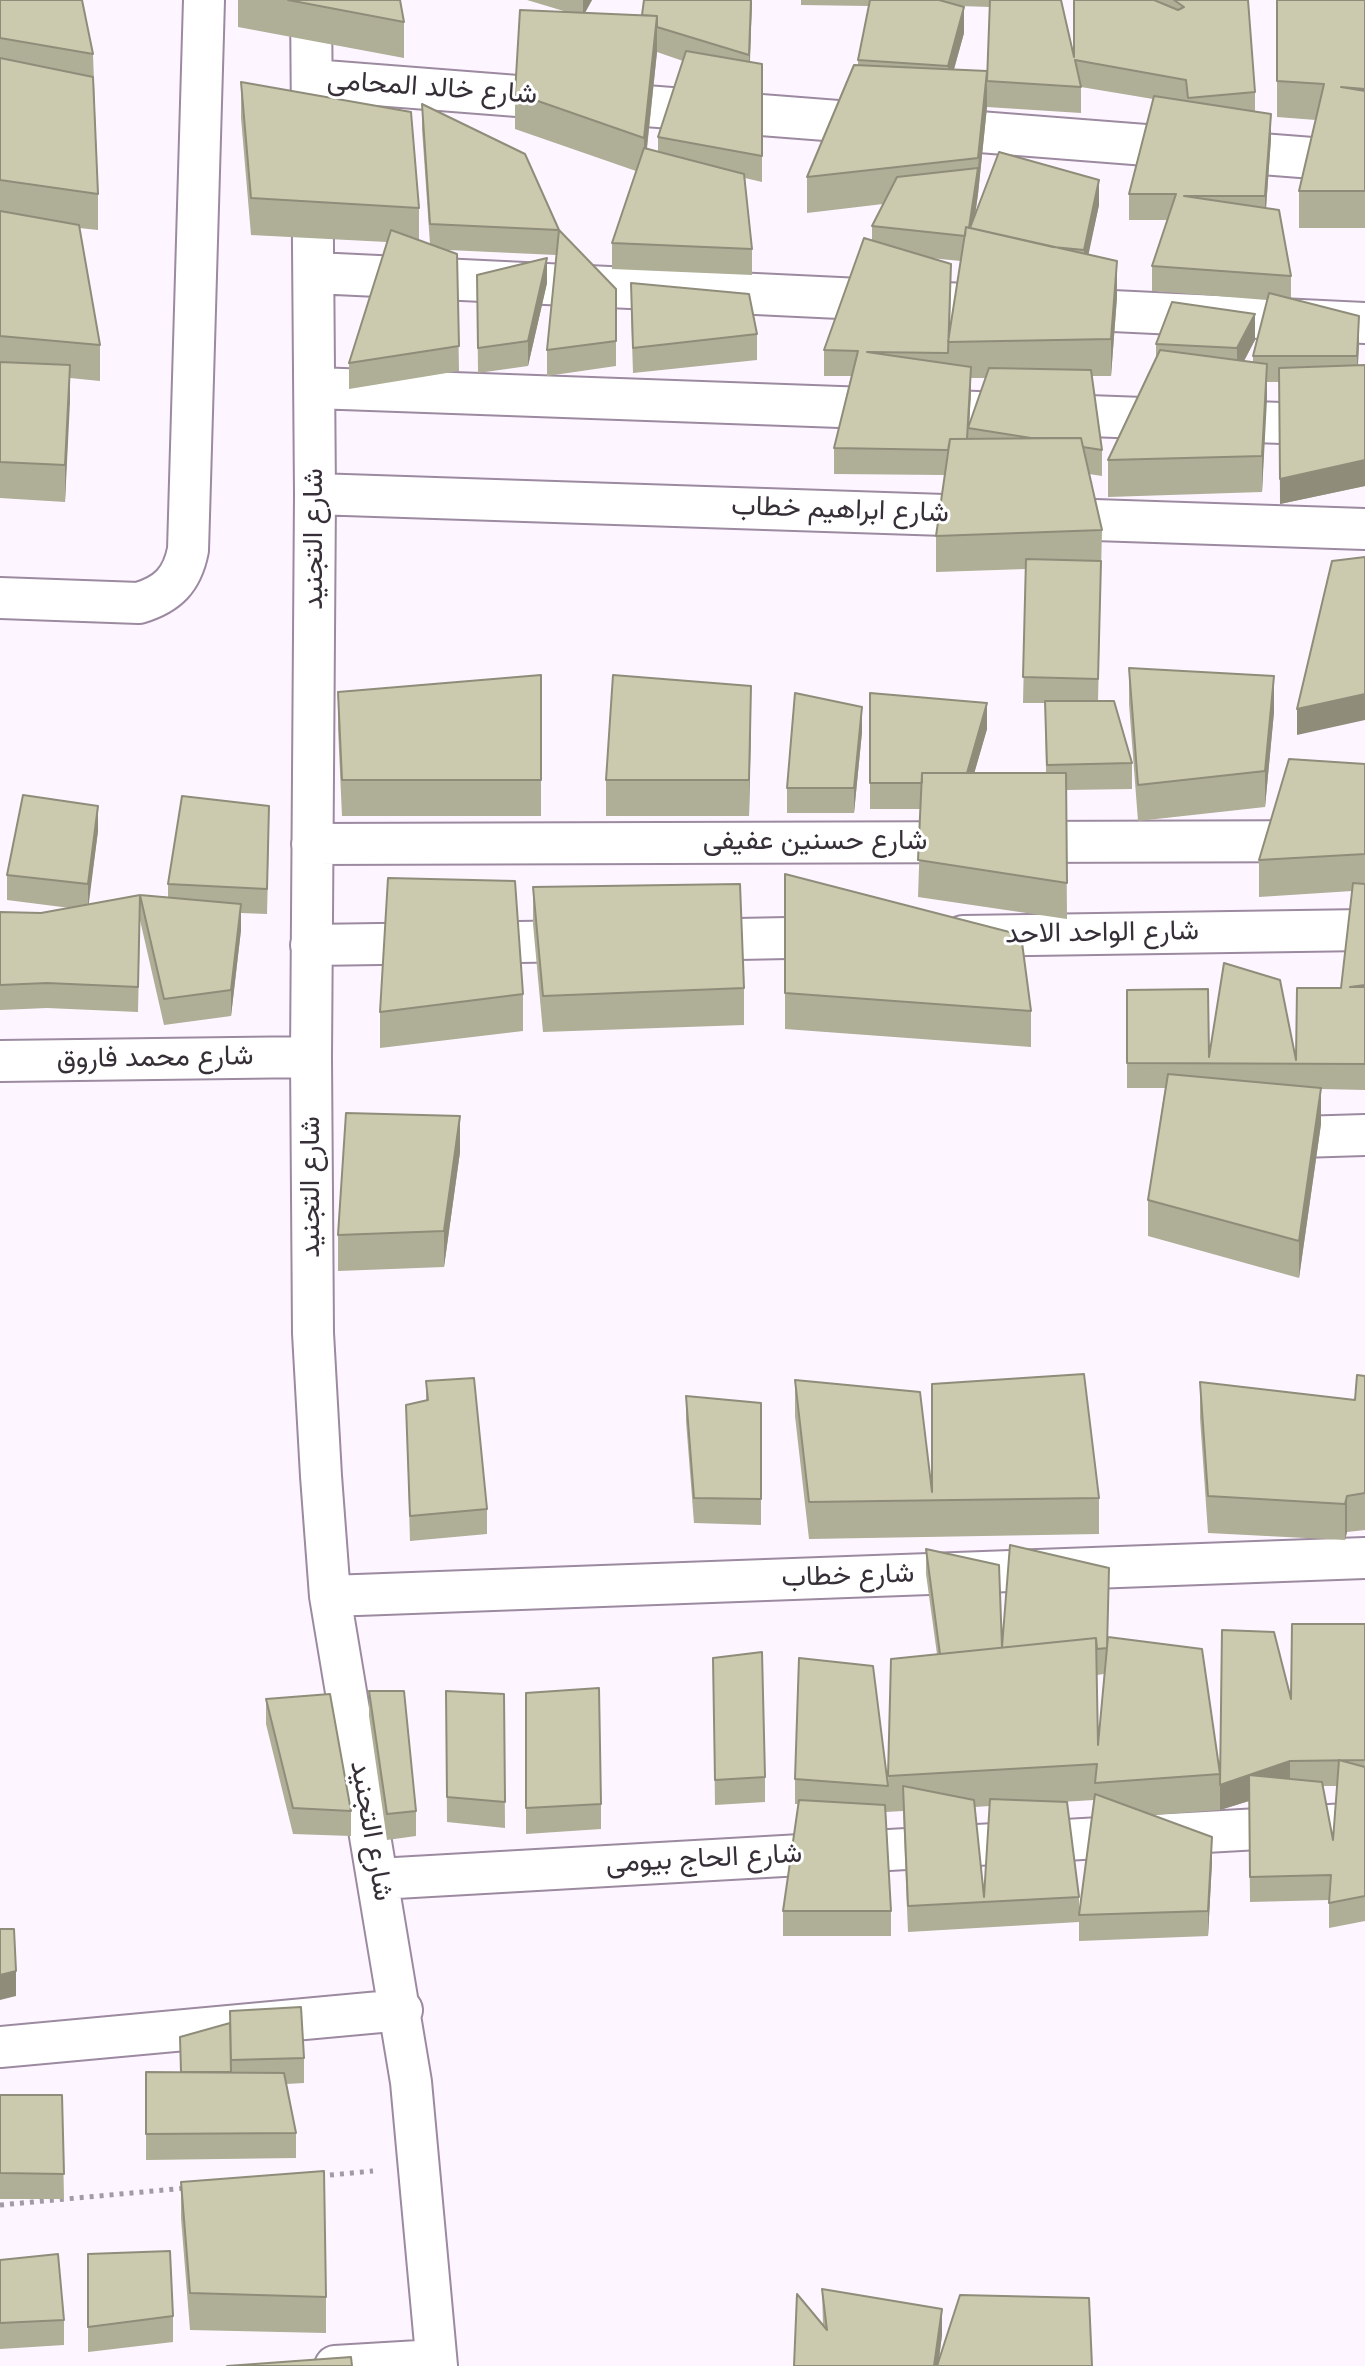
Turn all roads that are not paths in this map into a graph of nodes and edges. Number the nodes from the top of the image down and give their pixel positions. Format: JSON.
{"nodes":[{"id":1,"x":204,"y":0,"type":"edge"},
{"id":2,"x":311,"y":0,"type":"edge"},
{"id":3,"x":312,"y":80,"type":"junction"},
{"id":4,"x":1365,"y":162,"type":"edge"},
{"id":5,"x":315,"y":273,"type":"junction"},
{"id":6,"x":1365,"y":323,"type":"edge"},
{"id":7,"x":315,"y":388,"type":"junction"},
{"id":8,"x":1365,"y":426,"type":"edge"},
{"id":9,"x":315,"y":494,"type":"junction"},
{"id":10,"x":1365,"y":529,"type":"edge"},
{"id":11,"x":0,"y":598,"type":"edge"},
{"id":12,"x":1365,"y":841,"type":"edge"},
{"id":13,"x":312,"y":844,"type":"junction"},
{"id":14,"x":1365,"y":930,"type":"edge"},
{"id":15,"x":934,"y":936,"type":"edge"},
{"id":16,"x":870,"y":937,"type":"edge"},
{"id":17,"x":311,"y":945,"type":"junction"},
{"id":18,"x":311,"y":1057,"type":"junction"},
{"id":19,"x":0,"y":1061,"type":"edge"},
{"id":20,"x":1365,"y":1135,"type":"edge"},
{"id":21,"x":1227,"y":1139,"type":"edge"},
{"id":22,"x":1365,"y":1558,"type":"edge"},
{"id":23,"x":330,"y":1596,"type":"junction"},
{"id":24,"x":1365,"y":1823,"type":"edge"},
{"id":25,"x":378,"y":1879,"type":"junction"},
{"id":26,"x":402,"y":2010,"type":"junction"},
{"id":27,"x":0,"y":2047,"type":"edge"},
{"id":28,"x":436,"y":2363,"type":"edge"},
{"id":29,"x":335,"y":2366,"type":"edge"}],
"edges":[{"from":1,"to":11,"type":"street"},
{"from":2,"to":3,"type":"street","name":"شارع التجنيد"},
{"from":3,"to":4,"type":"street","name":"شارع خالد المحامى"},
{"from":3,"to":5,"type":"street","name":"شارع التجنيد"},
{"from":5,"to":6,"type":"street"},
{"from":5,"to":7,"type":"street","name":"شارع التجنيد"},
{"from":7,"to":8,"type":"street"},
{"from":7,"to":9,"type":"street","name":"شارع التجنيد"},
{"from":9,"to":10,"type":"street","name":"شارع ابراهيم خطاب"},
{"from":9,"to":13,"type":"street","name":"شارع التجنيد"},
{"from":12,"to":13,"type":"street","name":"شارع حسنين عفيفى"},
{"from":13,"to":17,"type":"street","name":"شارع التجنيد"},
{"from":14,"to":15,"type":"street","name":"شارع الواحد الاحد"},
{"from":16,"to":17,"type":"street"},
{"from":17,"to":18,"type":"street","name":"شارع التجنيد"},
{"from":18,"to":19,"type":"street","name":"شارع محمد فاروق"},
{"from":18,"to":23,"type":"street","name":"شارع التجنيد"},
{"from":20,"to":21,"type":"street"},
{"from":22,"to":23,"type":"street","name":"شارع خطاب"},
{"from":23,"to":25,"type":"street","name":"شارع التجنيد"},
{"from":24,"to":25,"type":"street","name":"شارع الحاج بيومى"},
{"from":25,"to":26,"type":"street","name":"شارع التجنيد"},
{"from":26,"to":27,"type":"street"},
{"from":26,"to":28,"type":"street","name":"شارع التجنيد"},
{"from":28,"to":29,"type":"street"}]}
